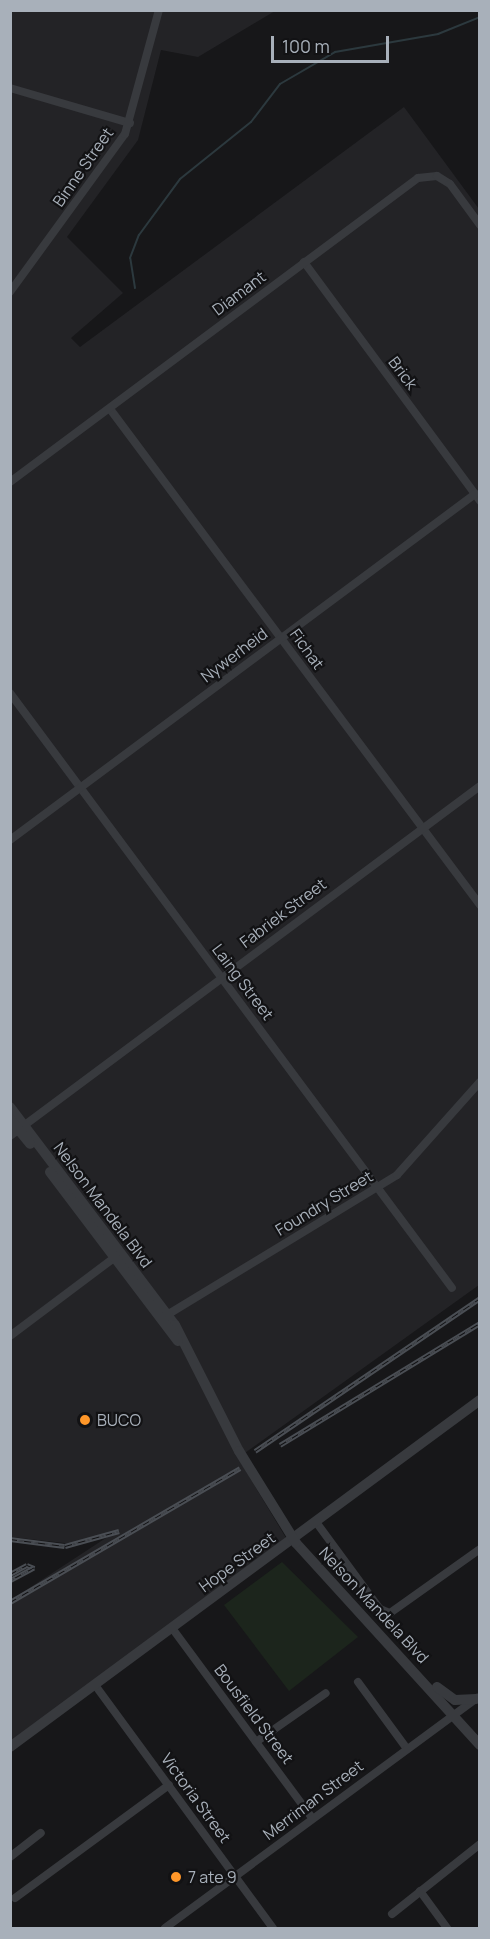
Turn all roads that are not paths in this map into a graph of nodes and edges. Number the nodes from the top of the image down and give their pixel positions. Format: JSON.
{"nodes":[{"id":1,"x":159,"y":10,"type":"edge"},
{"id":2,"x":10,"y":88,"type":"edge"},
{"id":3,"x":130,"y":123,"type":"junction"},
{"id":4,"x":480,"y":225,"type":"edge"},
{"id":5,"x":304,"y":262,"type":"junction"},
{"id":6,"x":10,"y":292,"type":"edge"},
{"id":7,"x":110,"y":409,"type":"junction"},
{"id":8,"x":10,"y":482,"type":"edge"},
{"id":9,"x":477,"y":497,"type":"edge"},
{"id":10,"x":281,"y":639,"type":"junction"},
{"id":11,"x":10,"y":693,"type":"edge"},
{"id":12,"x":480,"y":786,"type":"edge"},
{"id":13,"x":81,"y":787,"type":"junction"},
{"id":14,"x":422,"y":829,"type":"junction"},
{"id":15,"x":10,"y":840,"type":"edge"},
{"id":16,"x":480,"y":905,"type":"edge"},
{"id":17,"x":221,"y":978,"type":"junction"},
{"id":18,"x":480,"y":1082,"type":"edge"},
{"id":19,"x":10,"y":1107,"type":"edge"},
{"id":20,"x":10,"y":1119,"type":"edge"},
{"id":21,"x":18,"y":1130,"type":"edge"},
{"id":22,"x":378,"y":1187,"type":"junction"},
{"id":23,"x":116,"y":1256,"type":"junction"},
{"id":24,"x":452,"y":1288,"type":"dead end"},
{"id":25,"x":163,"y":1317,"type":"junction"},
{"id":26,"x":10,"y":1336,"type":"edge"},
{"id":27,"x":480,"y":1400,"type":"edge"},
{"id":28,"x":316,"y":1522,"type":"junction"},
{"id":29,"x":480,"y":1549,"type":"edge"},
{"id":30,"x":172,"y":1628,"type":"junction"},
{"id":31,"x":423,"y":1680,"type":"junction"},
{"id":32,"x":358,"y":1682,"type":"dead end"},
{"id":33,"x":95,"y":1685,"type":"junction"},
{"id":34,"x":326,"y":1693,"type":"dead end"},
{"id":35,"x":478,"y":1697,"type":"edge"},
{"id":36,"x":456,"y":1714,"type":"junction"},
{"id":37,"x":256,"y":1742,"type":"junction"},
{"id":38,"x":480,"y":1744,"type":"edge"},
{"id":39,"x":10,"y":1747,"type":"edge"},
{"id":40,"x":407,"y":1749,"type":"junction"},
{"id":41,"x":169,"y":1785,"type":"junction"},
{"id":42,"x":312,"y":1818,"type":"junction"},
{"id":43,"x":41,"y":1833,"type":"dead end"},
{"id":44,"x":480,"y":1844,"type":"edge"},
{"id":45,"x":10,"y":1857,"type":"edge"},
{"id":46,"x":235,"y":1877,"type":"junction"},
{"id":47,"x":420,"y":1891,"type":"junction"},
{"id":48,"x":15,"y":1898,"type":"dead end"},
{"id":49,"x":392,"y":1914,"type":"dead end"},
{"id":50,"x":165,"y":1929,"type":"edge"},
{"id":51,"x":273,"y":1929,"type":"edge"},
{"id":52,"x":447,"y":1929,"type":"edge"}],
"edges":[{"from":1,"to":3,"type":"street","name":"Binne Street"},
{"from":2,"to":3,"type":"street"},
{"from":3,"to":6,"type":"street","name":"Binne Street"},
{"from":4,"to":5,"type":"street","name":"Diamant"},
{"from":5,"to":7,"type":"street","name":"Diamant"},
{"from":5,"to":9,"type":"street","name":"Brick"},
{"from":7,"to":8,"type":"street","name":"Diamant"},
{"from":7,"to":10,"type":"street","name":"Fichat"},
{"from":9,"to":10,"type":"street","name":"Nywerheid"},
{"from":10,"to":13,"type":"street","name":"Nywerheid"},
{"from":10,"to":14,"type":"street","name":"Fichat"},
{"from":11,"to":13,"type":"street","name":"Laing Street"},
{"from":12,"to":14,"type":"street","name":"Fabriek Street"},
{"from":13,"to":15,"type":"street","name":"Nywerheid"},
{"from":13,"to":17,"type":"street","name":"Laing Street"},
{"from":14,"to":16,"type":"street","name":"Fichat"},
{"from":14,"to":17,"type":"street","name":"Fabriek Street"},
{"from":17,"to":21,"type":"street","name":"Fabriek Street"},
{"from":17,"to":22,"type":"street","name":"Laing Street"},
{"from":18,"to":22,"type":"street","name":"Foundry Street"},
{"from":19,"to":21,"type":"street","name":"Nelson Mandela Blvd"},
{"from":20,"to":21,"type":"street","name":"Nelson Mandela Blvd"},
{"from":21,"to":23,"type":"street","name":"Nelson Mandela Blvd"},
{"from":22,"to":24,"type":"street","name":"Laing Street"},
{"from":22,"to":25,"type":"street","name":"Foundry Street"},
{"from":23,"to":25,"type":"street","name":"Nelson Mandela Blvd"},
{"from":23,"to":26,"type":"street"},
{"from":25,"to":31,"type":"street","name":"Nelson Mandela Blvd","bridge":true},
{"from":27,"to":28,"type":"street","name":"Hope Street"},
{"from":28,"to":29,"type":"street"},
{"from":28,"to":30,"type":"street","name":"Hope Street"},
{"from":30,"to":33,"type":"street","name":"Hope Street"},
{"from":30,"to":37,"type":"street","name":"Bousfield Street"},
{"from":31,"to":35,"type":"street"},
{"from":31,"to":36,"type":"street","name":"Nelson Mandela Blvd"},
{"from":32,"to":40,"type":"street"},
{"from":33,"to":39,"type":"street","name":"Hope Street"},
{"from":33,"to":41,"type":"street","name":"Victoria Street"},
{"from":34,"to":37,"type":"street"},
{"from":35,"to":36,"type":"street","name":"Merriman Street"},
{"from":36,"to":38,"type":"street","name":"Nelson Mandela Blvd"},
{"from":36,"to":40,"type":"street","name":"Merriman Street"},
{"from":37,"to":42,"type":"street","name":"Bousfield Street"},
{"from":40,"to":42,"type":"street","name":"Merriman Street"},
{"from":41,"to":46,"type":"street","name":"Victoria Street"},
{"from":41,"to":48,"type":"street"},
{"from":42,"to":46,"type":"street","name":"Merriman Street"},
{"from":43,"to":45,"type":"street"},
{"from":44,"to":47,"type":"street"},
{"from":46,"to":50,"type":"street","name":"Merriman Street"},
{"from":46,"to":51,"type":"street","name":"Victoria Street"},
{"from":47,"to":49,"type":"street"},
{"from":47,"to":52,"type":"street"}]}
